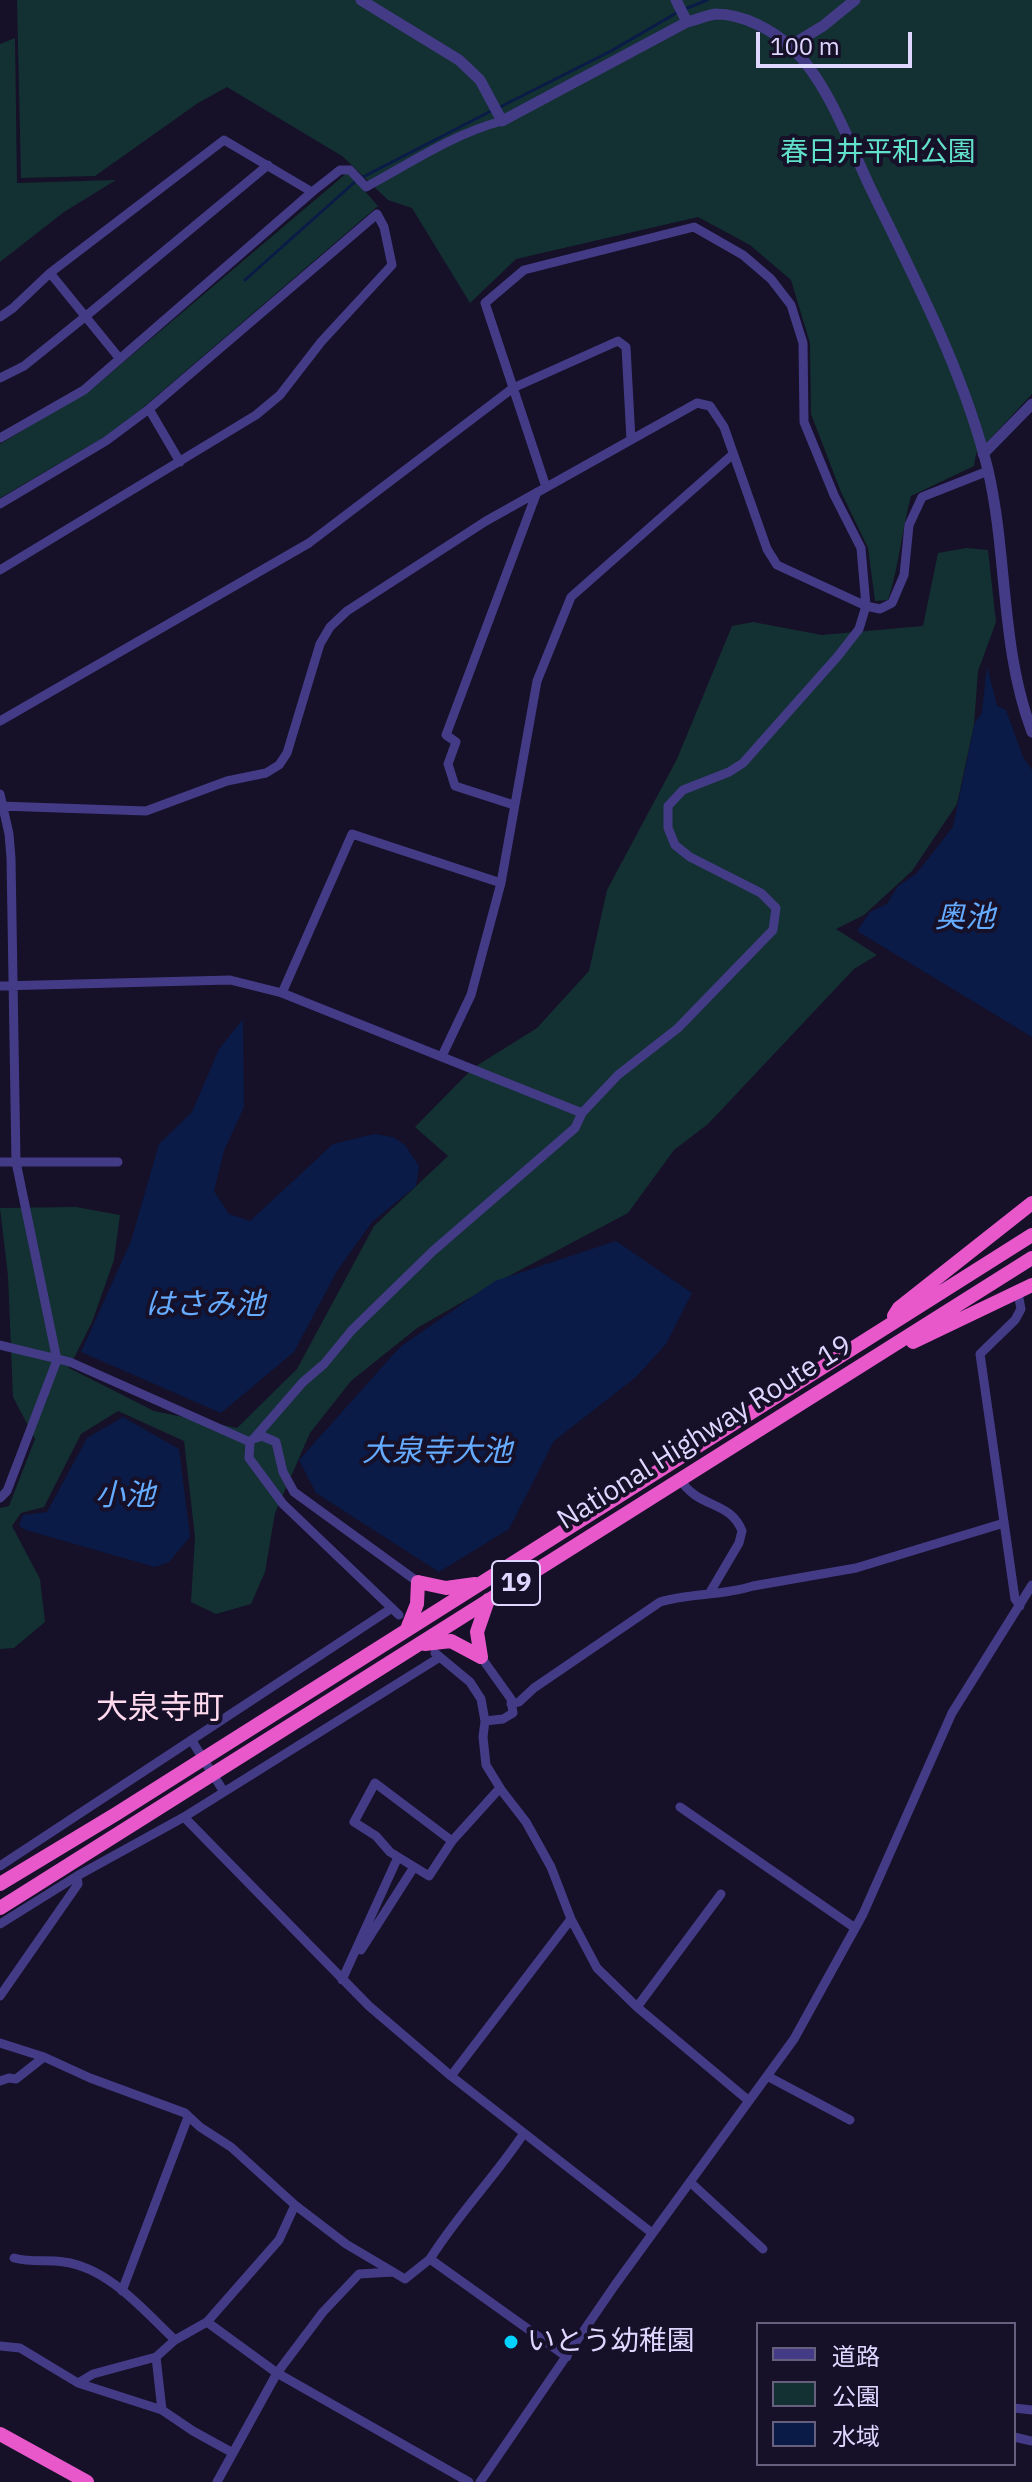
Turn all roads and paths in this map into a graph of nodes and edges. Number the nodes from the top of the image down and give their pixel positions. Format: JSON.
{"nodes":[{"id":1,"x":361,"y":0,"type":"edge"},
{"id":2,"x":676,"y":0,"type":"edge"},
{"id":3,"x":855,"y":0,"type":"edge"},
{"id":4,"x":687,"y":22,"type":"junction"},
{"id":5,"x":790,"y":46,"type":"junction"},
{"id":6,"x":502,"y":121,"type":"junction"},
{"id":7,"x":268,"y":165,"type":"junction"},
{"id":8,"x":312,"y":192,"type":"junction"},
{"id":9,"x":50,"y":273,"type":"junction"},
{"id":10,"x":86,"y":316,"type":"junction"},
{"id":11,"x":0,"y":317,"type":"edge"},
{"id":12,"x":120,"y":359,"type":"junction"},
{"id":13,"x":0,"y":378,"type":"edge"},
{"id":14,"x":513,"y":388,"type":"junction"},
{"id":15,"x":1032,"y":404,"type":"edge"},
{"id":16,"x":149,"y":409,"type":"junction"},
{"id":17,"x":0,"y":438,"type":"edge"},
{"id":18,"x":631,"y":440,"type":"junction"},
{"id":19,"x":983,"y":454,"type":"junction"},
{"id":20,"x":732,"y":455,"type":"junction"},
{"id":21,"x":180,"y":462,"type":"junction"},
{"id":22,"x":988,"y":471,"type":"junction"},
{"id":23,"x":542,"y":490,"type":"junction"},
{"id":24,"x":0,"y":504,"type":"edge"},
{"id":25,"x":0,"y":570,"type":"edge"},
{"id":26,"x":866,"y":606,"type":"junction"},
{"id":27,"x":0,"y":721,"type":"edge"},
{"id":28,"x":1032,"y":732,"type":"edge"},
{"id":29,"x":0,"y":794,"type":"edge"},
{"id":30,"x":514,"y":805,"type":"junction"},
{"id":31,"x":2,"y":806,"type":"edge"},
{"id":32,"x":501,"y":883,"type":"junction"},
{"id":33,"x":0,"y":986,"type":"edge"},
{"id":34,"x":13,"y":986,"type":"junction"},
{"id":35,"x":282,"y":993,"type":"junction"},
{"id":36,"x":442,"y":1056,"type":"junction"},
{"id":37,"x":582,"y":1113,"type":"junction"},
{"id":38,"x":0,"y":1162,"type":"edge"},
{"id":39,"x":16,"y":1162,"type":"junction"},
{"id":40,"x":118,"y":1162,"type":"dead end"},
{"id":41,"x":1032,"y":1203,"type":"edge"},
{"id":42,"x":1032,"y":1235,"type":"edge"},
{"id":43,"x":1032,"y":1258,"type":"edge"},
{"id":44,"x":1032,"y":1285,"type":"edge"},
{"id":45,"x":1018,"y":1293,"type":"junction"},
{"id":46,"x":887,"y":1326,"type":"junction"},
{"id":47,"x":897,"y":1343,"type":"junction"},
{"id":48,"x":0,"y":1345,"type":"edge"},
{"id":49,"x":57,"y":1360,"type":"junction"},
{"id":50,"x":253,"y":1439,"type":"junction"},
{"id":51,"x":680,"y":1479,"type":"junction"},
{"id":52,"x":0,"y":1498,"type":"edge"},
{"id":53,"x":1004,"y":1523,"type":"junction"},
{"id":54,"x":418,"y":1582,"type":"junction"},
{"id":55,"x":480,"y":1584,"type":"junction"},
{"id":56,"x":1032,"y":1585,"type":"edge"},
{"id":57,"x":709,"y":1594,"type":"junction"},
{"id":58,"x":488,"y":1600,"type":"junction"},
{"id":59,"x":1020,"y":1606,"type":"junction"},
{"id":60,"x":407,"y":1630,"type":"junction"},
{"id":61,"x":419,"y":1645,"type":"junction"},
{"id":62,"x":481,"y":1657,"type":"junction"},
{"id":63,"x":511,"y":1704,"type":"junction"},
{"id":64,"x":485,"y":1721,"type":"junction"},
{"id":65,"x":192,"y":1741,"type":"junction"},
{"id":66,"x":203,"y":1759,"type":"junction"},
{"id":67,"x":213,"y":1774,"type":"junction"},
{"id":68,"x":500,"y":1788,"type":"junction"},
{"id":69,"x":224,"y":1792,"type":"junction"},
{"id":70,"x":680,"y":1807,"type":"dead end"},
{"id":71,"x":184,"y":1817,"type":"junction"},
{"id":72,"x":452,"y":1841,"type":"junction"},
{"id":73,"x":398,"y":1857,"type":"junction"},
{"id":74,"x":0,"y":1866,"type":"edge"},
{"id":75,"x":414,"y":1867,"type":"junction"},
{"id":76,"x":77,"y":1876,"type":"junction"},
{"id":77,"x":0,"y":1884,"type":"edge"},
{"id":78,"x":721,"y":1894,"type":"dead end"},
{"id":79,"x":0,"y":1908,"type":"edge"},
{"id":80,"x":571,"y":1919,"type":"junction"},
{"id":81,"x":0,"y":1924,"type":"edge"},
{"id":82,"x":855,"y":1928,"type":"junction"},
{"id":83,"x":342,"y":1980,"type":"junction"},
{"id":84,"x":0,"y":1996,"type":"edge"},
{"id":85,"x":637,"y":2007,"type":"junction"},
{"id":86,"x":0,"y":2043,"type":"edge"},
{"id":87,"x":44,"y":2057,"type":"junction"},
{"id":88,"x":451,"y":2076,"type":"junction"},
{"id":89,"x":767,"y":2076,"type":"junction"},
{"id":90,"x":0,"y":2081,"type":"edge"},
{"id":91,"x":749,"y":2101,"type":"junction"},
{"id":92,"x":188,"y":2117,"type":"junction"},
{"id":93,"x":850,"y":2120,"type":"dead end"},
{"id":94,"x":524,"y":2133,"type":"junction"},
{"id":95,"x":690,"y":2182,"type":"junction"},
{"id":96,"x":295,"y":2205,"type":"junction"},
{"id":97,"x":652,"y":2233,"type":"junction"},
{"id":98,"x":763,"y":2249,"type":"dead end"},
{"id":99,"x":14,"y":2258,"type":"dead end"},
{"id":100,"x":430,"y":2259,"type":"junction"},
{"id":101,"x":393,"y":2272,"type":"junction"},
{"id":102,"x":122,"y":2291,"type":"junction"},
{"id":103,"x":207,"y":2322,"type":"junction"},
{"id":104,"x":175,"y":2340,"type":"junction"},
{"id":105,"x":0,"y":2346,"type":"edge"},
{"id":106,"x":156,"y":2357,"type":"junction"},
{"id":107,"x":567,"y":2357,"type":"junction"},
{"id":108,"x":277,"y":2373,"type":"junction"},
{"id":109,"x":78,"y":2383,"type":"junction"},
{"id":110,"x":162,"y":2410,"type":"junction"},
{"id":111,"x":0,"y":2434,"type":"edge"},
{"id":112,"x":233,"y":2453,"type":"junction"},
{"id":113,"x":79,"y":2480,"type":"edge"},
{"id":114,"x":217,"y":2482,"type":"edge"},
{"id":115,"x":469,"y":2482,"type":"edge"},
{"id":116,"x":480,"y":2482,"type":"edge"}],
"edges":[{"from":1,"to":6,"type":"street"},
{"from":2,"to":4,"type":"street"},
{"from":3,"to":5,"type":"street"},
{"from":4,"to":5,"type":"street"},
{"from":4,"to":6,"type":"street"},
{"from":5,"to":19,"type":"street"},
{"from":6,"to":8,"type":"street"},
{"from":7,"to":8,"type":"street"},
{"from":7,"to":9,"type":"street"},
{"from":7,"to":10,"type":"street"},
{"from":8,"to":12,"type":"street"},
{"from":9,"to":10,"type":"street"},
{"from":9,"to":11,"type":"street"},
{"from":10,"to":12,"type":"street"},
{"from":10,"to":13,"type":"street"},
{"from":12,"to":17,"type":"street"},
{"from":14,"to":18,"type":"street"},
{"from":14,"to":23,"type":"street"},
{"from":14,"to":26,"type":"street"},
{"from":14,"to":27,"type":"street"},
{"from":15,"to":19,"type":"street"},
{"from":16,"to":21,"type":"street"},
{"from":16,"to":21,"type":"street"},
{"from":16,"to":24,"type":"street"},
{"from":18,"to":20,"type":"street"},
{"from":18,"to":23,"type":"street"},
{"from":19,"to":22,"type":"street"},
{"from":20,"to":26,"type":"street"},
{"from":20,"to":30,"type":"street"},
{"from":21,"to":25,"type":"street"},
{"from":22,"to":26,"type":"street"},
{"from":22,"to":28,"type":"street"},
{"from":23,"to":30,"type":"street"},
{"from":23,"to":31,"type":"street"},
{"from":26,"to":37,"type":"street"},
{"from":29,"to":31,"type":"street"},
{"from":30,"to":32,"type":"street"},
{"from":31,"to":34,"type":"street"},
{"from":32,"to":35,"type":"street"},
{"from":32,"to":36,"type":"street"},
{"from":33,"to":34,"type":"street"},
{"from":34,"to":35,"type":"street"},
{"from":34,"to":39,"type":"street"},
{"from":35,"to":36,"type":"street"},
{"from":36,"to":37,"type":"street"},
{"from":37,"to":50,"type":"street"},
{"from":38,"to":39,"type":"street"},
{"from":39,"to":40,"type":"street"},
{"from":39,"to":49,"type":"street"},
{"from":41,"to":46,"type":"highway"},
{"from":42,"to":46,"type":"highway","name":"National Highway Route 19","number":"19"},
{"from":43,"to":47,"type":"highway","name":"National Highway Route 19","number":"19"},
{"from":44,"to":45,"type":"highway"},
{"from":45,"to":47,"type":"highway"},
{"from":45,"to":53,"type":"street"},
{"from":46,"to":55,"type":"highway","name":"National Highway Route 19","number":"19"},
{"from":47,"to":51,"type":"highway","name":"National Highway Route 19","number":"19"},
{"from":48,"to":49,"type":"street"},
{"from":49,"to":50,"type":"street"},
{"from":49,"to":52,"type":"street"},
{"from":50,"to":54,"type":"street"},
{"from":50,"to":65,"type":"street"},
{"from":51,"to":57,"type":"street"},
{"from":51,"to":58,"type":"highway","name":"National Highway Route 19","number":"19"},
{"from":53,"to":57,"type":"street"},
{"from":53,"to":59,"type":"street"},
{"from":54,"to":55,"type":"highway"},
{"from":54,"to":60,"type":"highway"},
{"from":55,"to":60,"type":"highway","name":"National Highway Route 19","number":"19"},
{"from":56,"to":59,"type":"street"},
{"from":57,"to":63,"type":"street"},
{"from":58,"to":61,"type":"highway","name":"National Highway Route 19","number":"19"},
{"from":58,"to":62,"type":"highway"},
{"from":59,"to":82,"type":"street"},
{"from":60,"to":66,"type":"highway","name":"National Highway Route 19","number":"19"},
{"from":61,"to":62,"type":"highway"},
{"from":61,"to":67,"type":"highway","name":"National Highway Route 19","number":"19"},
{"from":62,"to":63,"type":"street"},
{"from":63,"to":64,"type":"street"},
{"from":64,"to":68,"type":"street"},
{"from":64,"to":69,"type":"street"},
{"from":65,"to":66,"type":"street"},
{"from":65,"to":74,"type":"street"},
{"from":66,"to":67,"type":"street"},
{"from":66,"to":77,"type":"highway","name":"National Highway Route 19","number":"19"},
{"from":67,"to":69,"type":"street"},
{"from":67,"to":79,"type":"highway","name":"National Highway Route 19","number":"19"},
{"from":68,"to":72,"type":"street"},
{"from":68,"to":80,"type":"street"},
{"from":69,"to":71,"type":"street"},
{"from":70,"to":82,"type":"street"},
{"from":71,"to":76,"type":"street"},
{"from":71,"to":83,"type":"street"},
{"from":72,"to":73,"type":"street"},
{"from":72,"to":75,"type":"street"},
{"from":73,"to":75,"type":"street"},
{"from":73,"to":83,"type":"street"},
{"from":75,"to":83,"type":"street"},
{"from":76,"to":81,"type":"street"},
{"from":76,"to":84,"type":"street"},
{"from":78,"to":85,"type":"street"},
{"from":80,"to":85,"type":"street"},
{"from":80,"to":88,"type":"street"},
{"from":82,"to":89,"type":"street"},
{"from":83,"to":88,"type":"street"},
{"from":85,"to":91,"type":"street"},
{"from":86,"to":87,"type":"street"},
{"from":87,"to":90,"type":"street"},
{"from":87,"to":92,"type":"street"},
{"from":88,"to":94,"type":"street"},
{"from":89,"to":91,"type":"street"},
{"from":89,"to":93,"type":"street"},
{"from":91,"to":95,"type":"street"},
{"from":92,"to":96,"type":"street"},
{"from":92,"to":102,"type":"street"},
{"from":94,"to":97,"type":"street"},
{"from":94,"to":100,"type":"street"},
{"from":95,"to":97,"type":"street"},
{"from":95,"to":98,"type":"street"},
{"from":96,"to":101,"type":"street"},
{"from":96,"to":103,"type":"street"},
{"from":97,"to":107,"type":"street"},
{"from":99,"to":102,"type":"street"},
{"from":100,"to":101,"type":"street"},
{"from":100,"to":107,"type":"street"},
{"from":101,"to":108,"type":"street"},
{"from":102,"to":104,"type":"street"},
{"from":103,"to":104,"type":"street"},
{"from":103,"to":108,"type":"street"},
{"from":104,"to":106,"type":"street"},
{"from":105,"to":109,"type":"street"},
{"from":106,"to":109,"type":"street"},
{"from":106,"to":110,"type":"street"},
{"from":107,"to":116,"type":"street"},
{"from":108,"to":112,"type":"street"},
{"from":108,"to":115,"type":"street"},
{"from":109,"to":110,"type":"street"},
{"from":110,"to":112,"type":"street"},
{"from":111,"to":113,"type":"highway"},
{"from":112,"to":114,"type":"street"}]}
